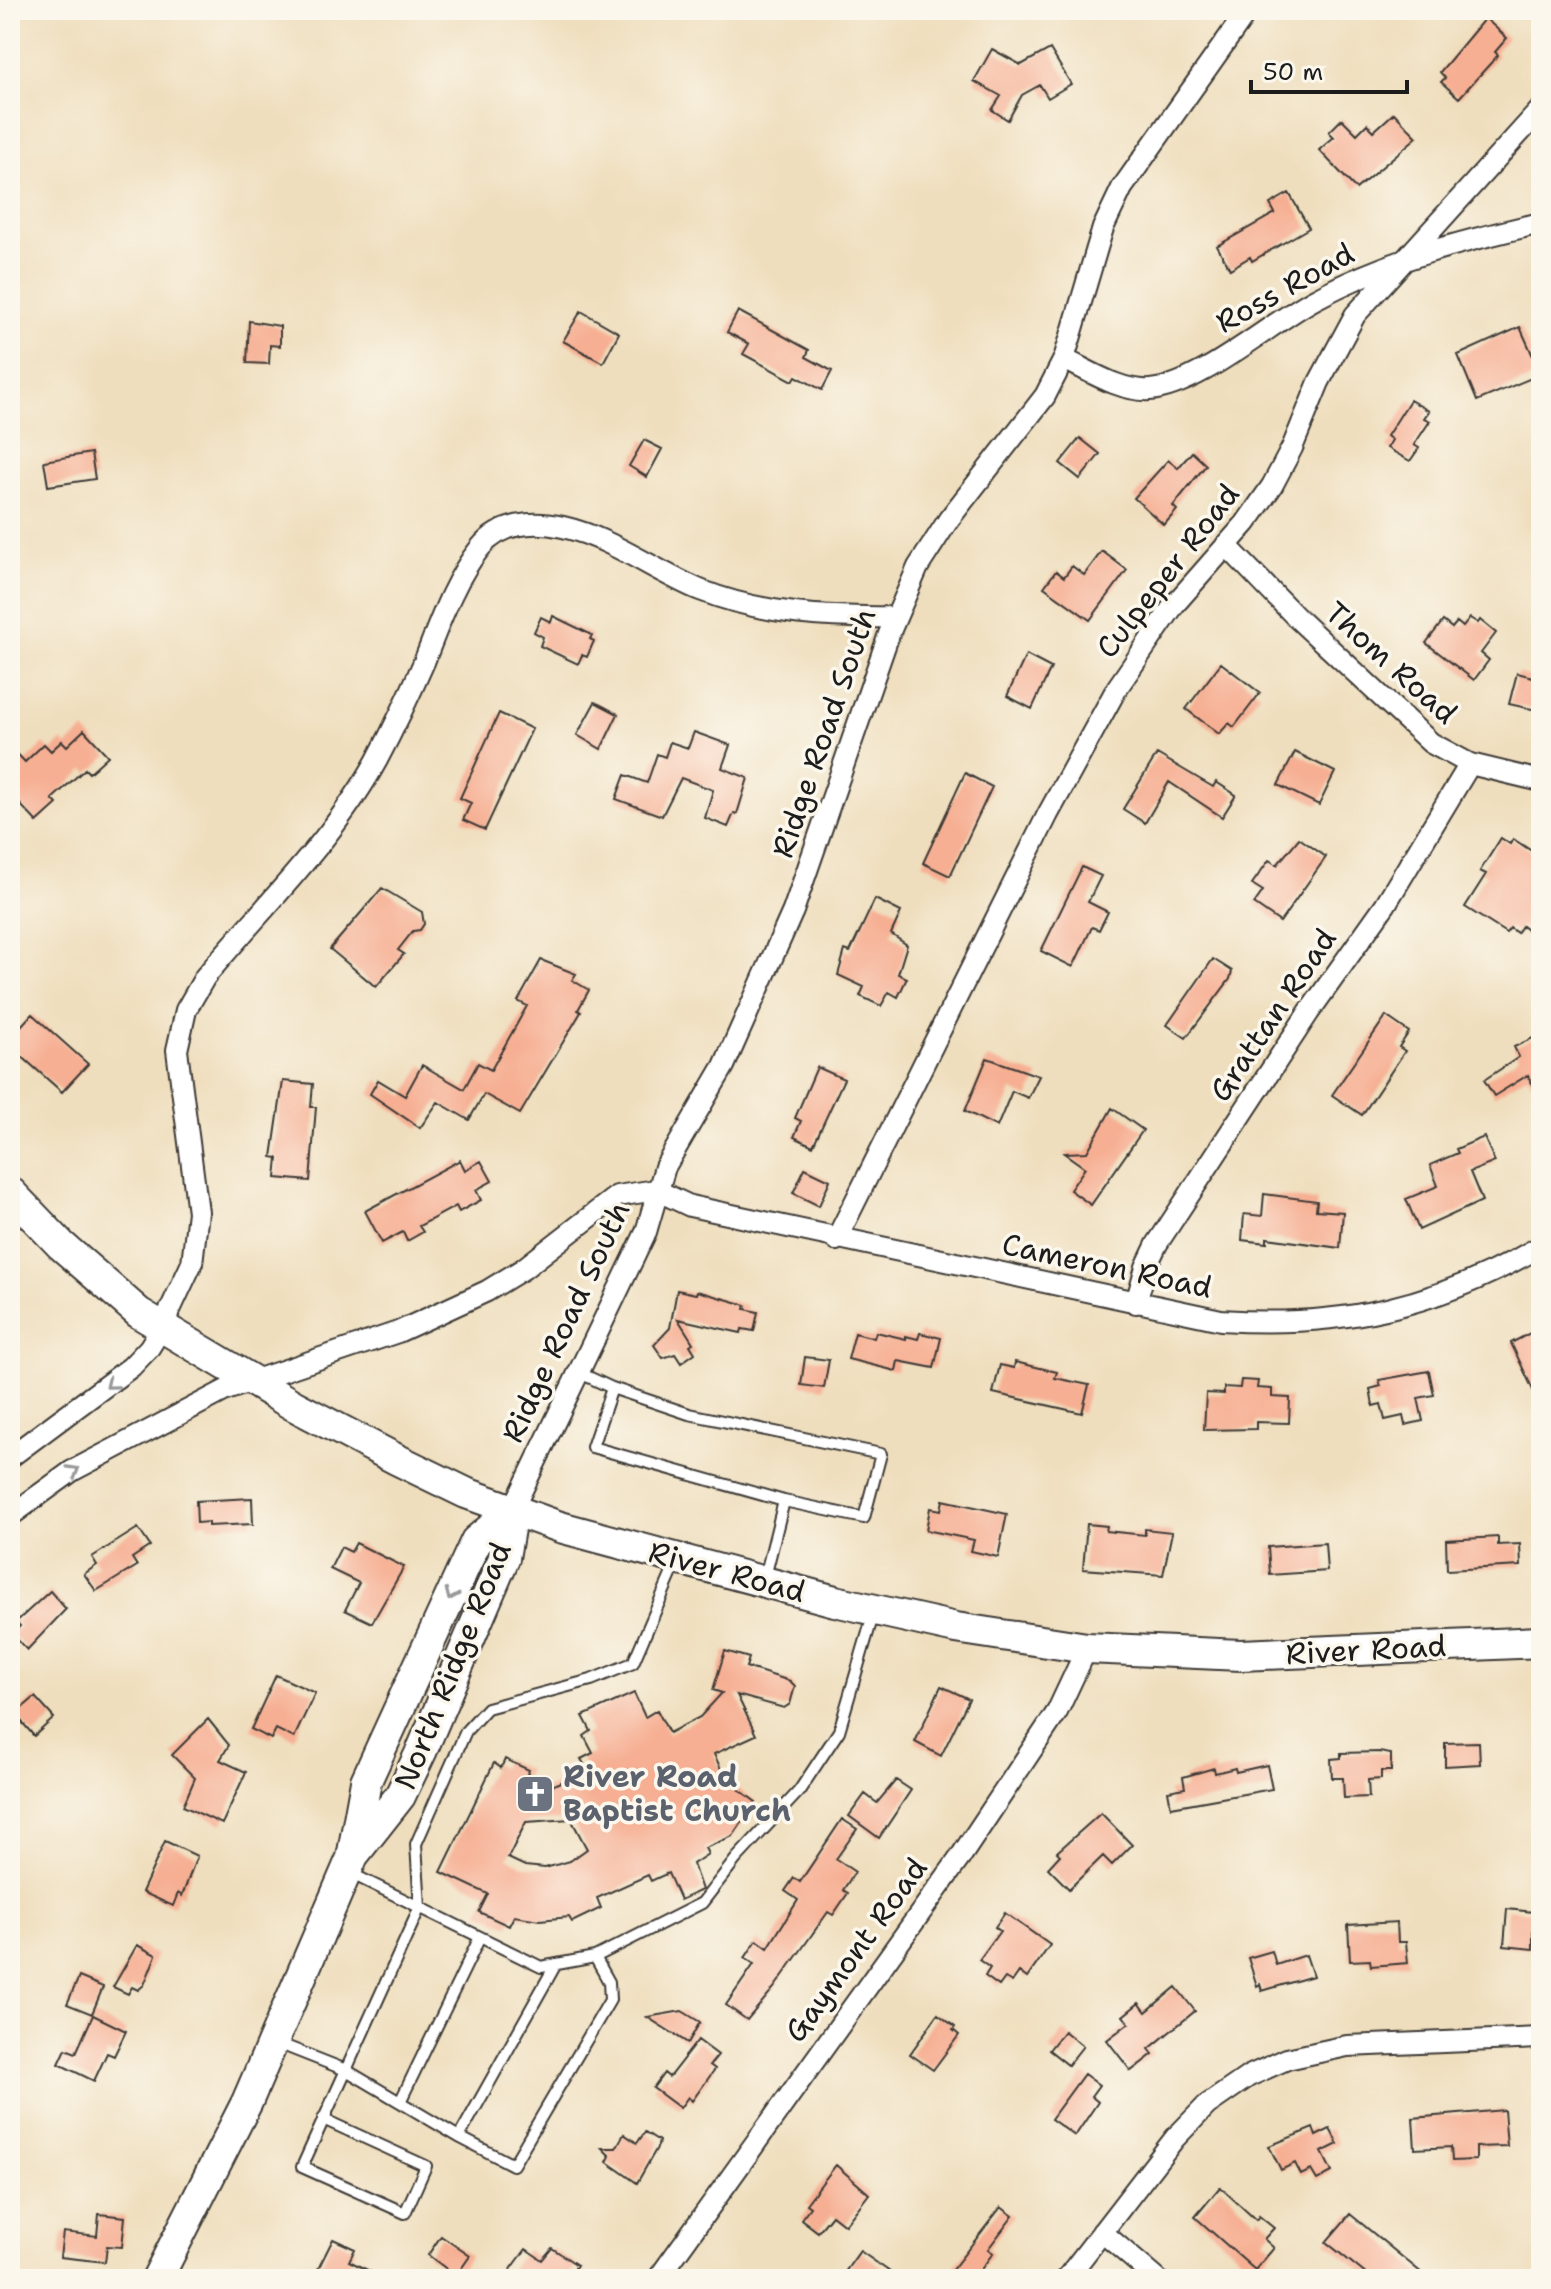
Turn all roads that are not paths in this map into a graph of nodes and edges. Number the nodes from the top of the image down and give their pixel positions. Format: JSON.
{"nodes":[{"id":1,"x":1248,"y":10,"type":"edge"},
{"id":2,"x":1541,"y":109,"type":"edge"},
{"id":3,"x":1541,"y":223,"type":"edge"},
{"id":4,"x":1407,"y":257,"type":"junction"},
{"id":5,"x":1064,"y":359,"type":"junction"},
{"id":6,"x":1226,"y":545,"type":"junction"},
{"id":7,"x":896,"y":617,"type":"junction"},
{"id":8,"x":1470,"y":764,"type":"junction"},
{"id":9,"x":1541,"y":781,"type":"edge"},
{"id":10,"x":656,"y":1190,"type":"junction"},
{"id":11,"x":10,"y":1192,"type":"edge"},
{"id":12,"x":836,"y":1240,"type":"junction"},
{"id":13,"x":1541,"y":1246,"type":"edge"},
{"id":14,"x":1136,"y":1303,"type":"junction"},
{"id":15,"x":162,"y":1327,"type":"junction"},
{"id":16,"x":578,"y":1372,"type":"junction"},
{"id":17,"x":250,"y":1380,"type":"junction"},
{"id":18,"x":612,"y":1388,"type":"junction"},
{"id":19,"x":10,"y":1457,"type":"edge"},
{"id":20,"x":784,"y":1501,"type":"junction"},
{"id":21,"x":512,"y":1511,"type":"junction"},
{"id":22,"x":10,"y":1516,"type":"edge"},
{"id":23,"x":678,"y":1559,"type":"junction"},
{"id":24,"x":763,"y":1583,"type":"junction"},
{"id":25,"x":875,"y":1610,"type":"junction"},
{"id":26,"x":1541,"y":1642,"type":"edge"},
{"id":27,"x":1087,"y":1648,"type":"junction"},
{"id":28,"x":349,"y":1864,"type":"junction"},
{"id":29,"x":420,"y":1907,"type":"junction"},
{"id":30,"x":480,"y":1937,"type":"junction"},
{"id":31,"x":595,"y":1957,"type":"junction"},
{"id":32,"x":556,"y":1964,"type":"junction"},
{"id":33,"x":1541,"y":2038,"type":"edge"},
{"id":34,"x":273,"y":2041,"type":"junction"},
{"id":35,"x":346,"y":2070,"type":"junction"},
{"id":36,"x":400,"y":2102,"type":"junction"},
{"id":37,"x":323,"y":2119,"type":"junction"},
{"id":38,"x":459,"y":2137,"type":"junction"},
{"id":39,"x":1102,"y":2232,"type":"junction"},
{"id":40,"x":157,"y":2279,"type":"edge"},
{"id":41,"x":658,"y":2279,"type":"edge"},
{"id":42,"x":1066,"y":2279,"type":"edge"},
{"id":43,"x":1157,"y":2279,"type":"edge"}],
"edges":[{"from":1,"to":5,"type":"street","name":"Ridge Road South"},
{"from":2,"to":4,"type":"street","name":"Culpeper Road"},
{"from":3,"to":4,"type":"street","name":"Ross Road"},
{"from":4,"to":5,"type":"street","name":"Ross Road"},
{"from":4,"to":6,"type":"street","name":"Culpeper Road"},
{"from":5,"to":7,"type":"street","name":"Ridge Road South"},
{"from":6,"to":8,"type":"street","name":"Thom Road"},
{"from":6,"to":12,"type":"street","name":"Culpeper Road"},
{"from":7,"to":10,"type":"street","name":"Ridge Road South"},
{"from":7,"to":15,"type":"street"},
{"from":8,"to":9,"type":"street","name":"Thom Road"},
{"from":8,"to":14,"type":"street","name":"Grattan Road"},
{"from":10,"to":12,"type":"street","name":"Cameron Road"},
{"from":10,"to":16,"type":"street","name":"Ridge Road South"},
{"from":10,"to":17,"type":"street"},
{"from":11,"to":15,"type":"main road","name":"River Road"},
{"from":12,"to":14,"type":"street","name":"Cameron Road"},
{"from":13,"to":14,"type":"street","name":"Cameron Road"},
{"from":15,"to":17,"type":"main road","name":"River Road"},
{"from":15,"to":19,"type":"street","one_way":true},
{"from":16,"to":18,"type":"lane"},
{"from":16,"to":21,"type":"street","name":"Ridge Road South"},
{"from":17,"to":21,"type":"main road","name":"River Road"},
{"from":22,"to":17,"type":"street","one_way":true},
{"from":18,"to":20,"type":"lane"},
{"from":18,"to":20,"type":"lane"},
{"from":20,"to":24,"type":"lane"},
{"from":21,"to":23,"type":"main road","name":"River Road"},
{"from":21,"to":28,"type":"main road","name":"North Ridge Road"},
{"from":23,"to":24,"type":"main road","name":"River Road"},
{"from":23,"to":29,"type":"lane"},
{"from":24,"to":25,"type":"main road","name":"River Road"},
{"from":25,"to":27,"type":"main road","name":"River Road"},
{"from":25,"to":31,"type":"lane"},
{"from":26,"to":27,"type":"main road","name":"River Road"},
{"from":27,"to":41,"type":"street","name":"Gaymont Road"},
{"from":28,"to":29,"type":"lane"},
{"from":28,"to":34,"type":"main road","name":"North Ridge Road"},
{"from":29,"to":30,"type":"lane"},
{"from":29,"to":35,"type":"lane"},
{"from":30,"to":32,"type":"lane"},
{"from":30,"to":36,"type":"lane"},
{"from":31,"to":32,"type":"lane"},
{"from":31,"to":38,"type":"lane"},
{"from":32,"to":38,"type":"lane"},
{"from":33,"to":39,"type":"street"},
{"from":34,"to":35,"type":"lane"},
{"from":34,"to":40,"type":"main road","name":"North Ridge Road"},
{"from":35,"to":36,"type":"lane"},
{"from":35,"to":37,"type":"lane"},
{"from":36,"to":38,"type":"lane"},
{"from":37,"to":37,"type":"lane"},
{"from":39,"to":42,"type":"street"},
{"from":39,"to":43,"type":"street"}]}
